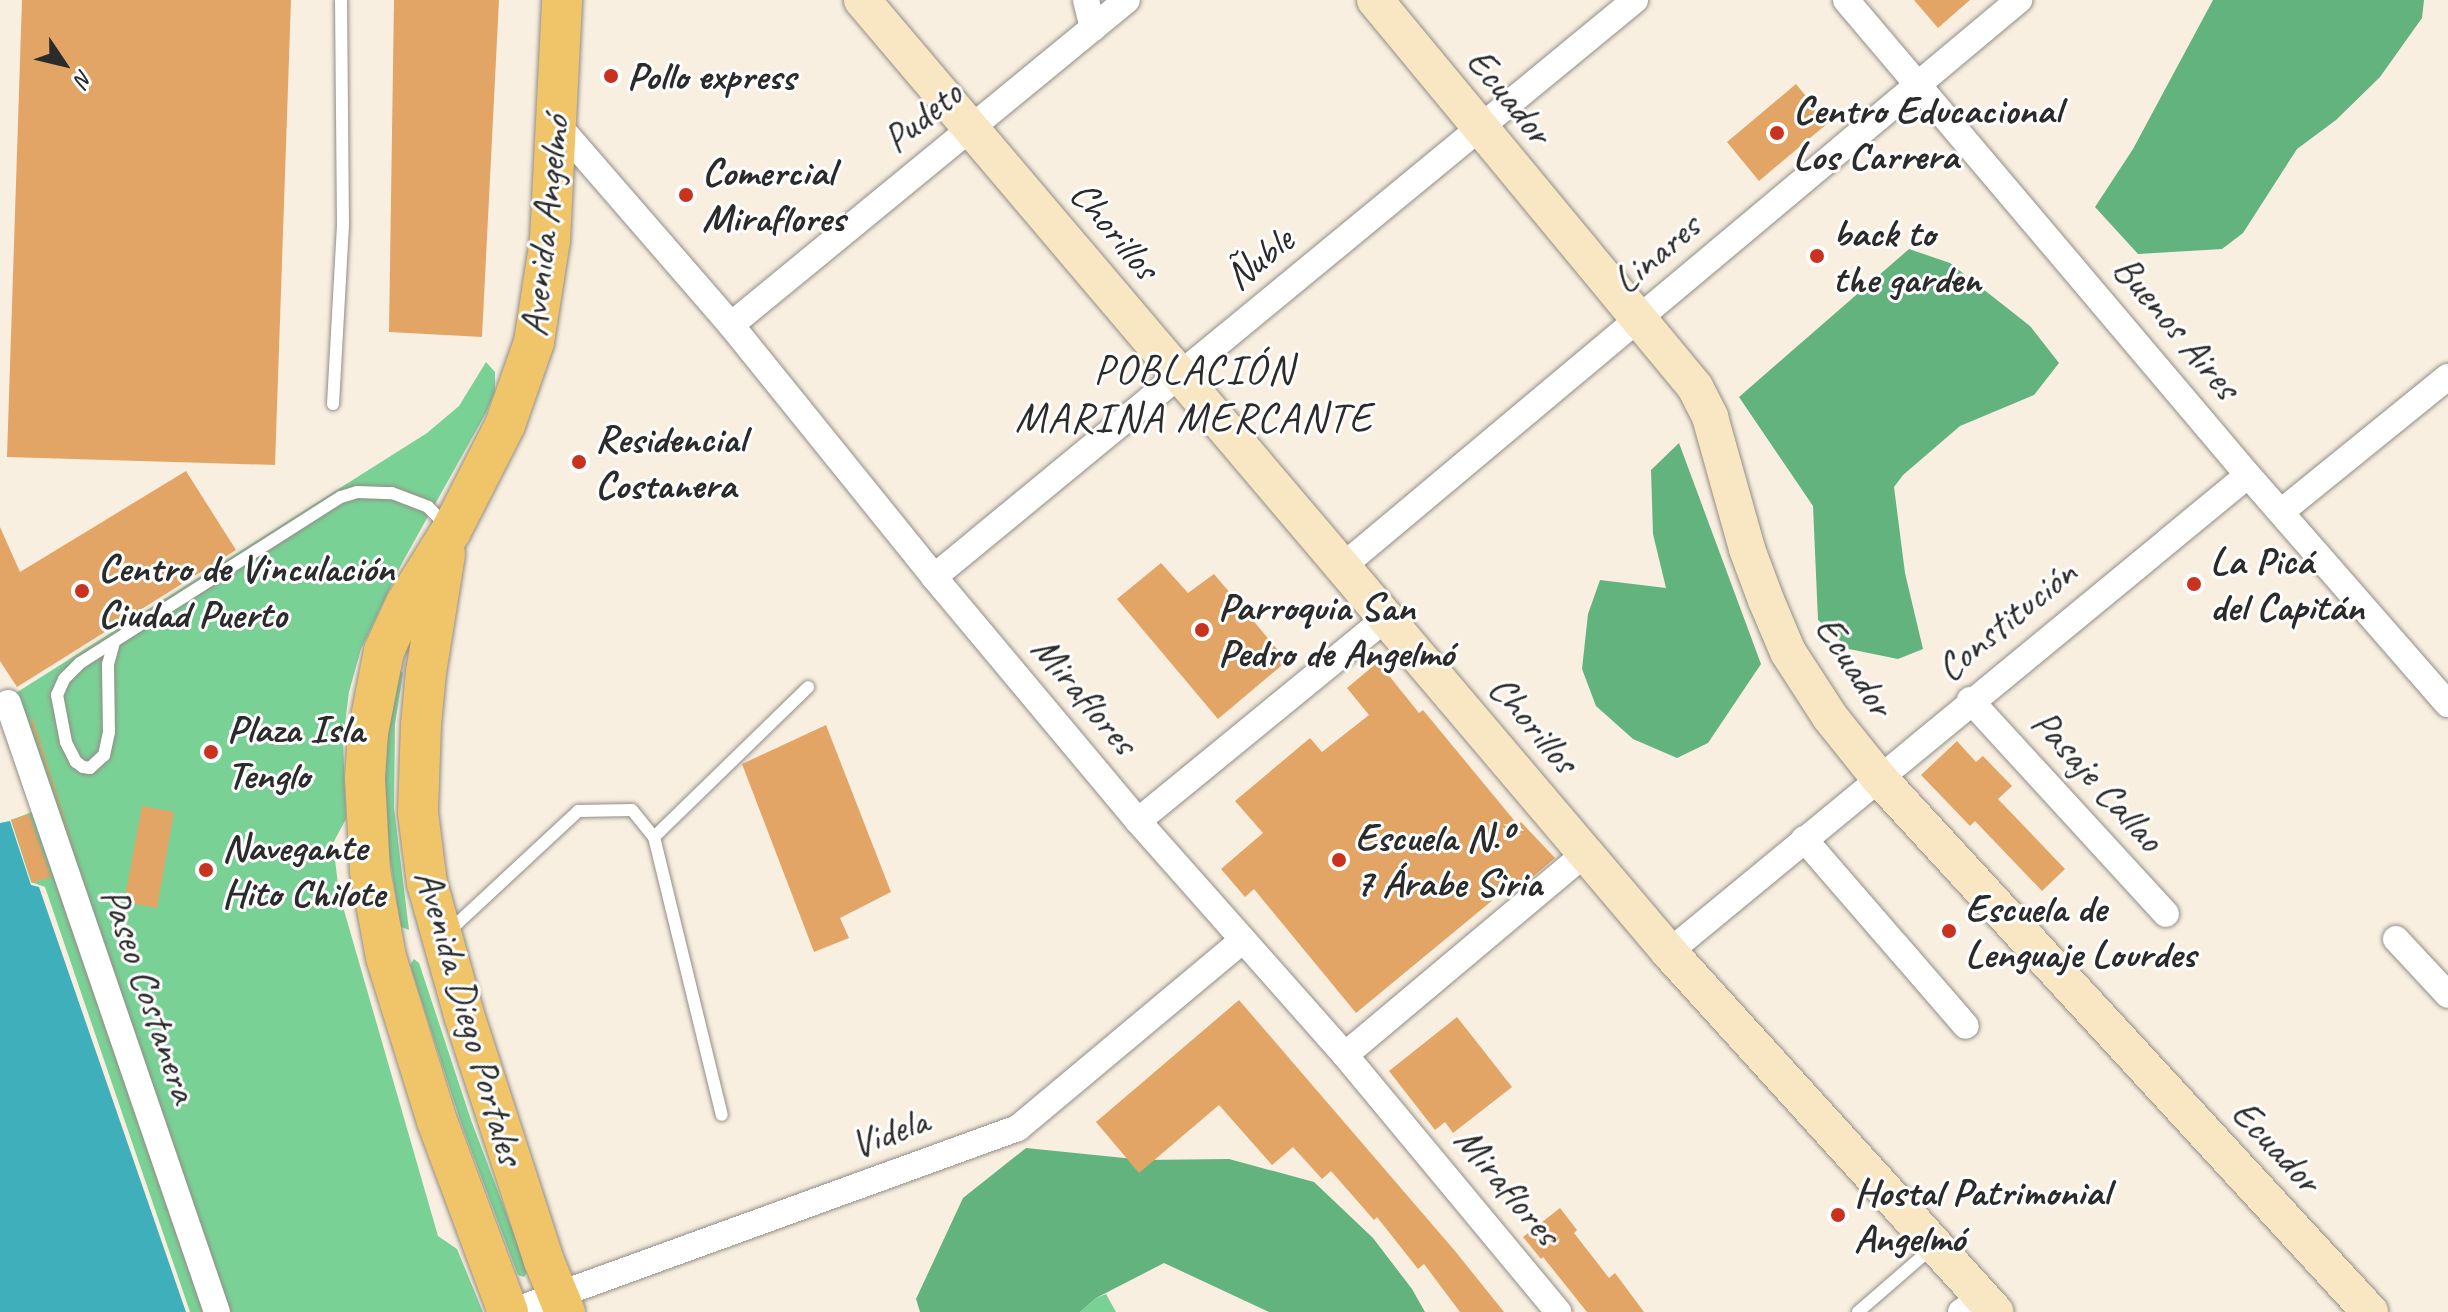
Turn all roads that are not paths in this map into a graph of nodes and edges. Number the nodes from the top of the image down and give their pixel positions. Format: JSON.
{"nodes":[{"id":1,"x":341,"y":0,"type":"edge"},
{"id":2,"x":562,"y":0,"type":"edge"},
{"id":3,"x":862,"y":0,"type":"edge"},
{"id":4,"x":1086,"y":0,"type":"edge"},
{"id":5,"x":1127,"y":0,"type":"edge"},
{"id":6,"x":1375,"y":0,"type":"edge"},
{"id":7,"x":1635,"y":0,"type":"edge"},
{"id":8,"x":1846,"y":0,"type":"edge"},
{"id":9,"x":2019,"y":0,"type":"edge"},
{"id":10,"x":1093,"y":28,"type":"junction"},
{"id":11,"x":1918,"y":85,"type":"junction"},
{"id":12,"x":557,"y":124,"type":"junction"},
{"id":13,"x":970,"y":127,"type":"junction"},
{"id":14,"x":1480,"y":128,"type":"junction"},
{"id":15,"x":1637,"y":321,"type":"junction"},
{"id":16,"x":731,"y":325,"type":"junction"},
{"id":17,"x":1180,"y":375,"type":"junction"},
{"id":18,"x":2448,"y":377,"type":"edge"},
{"id":19,"x":333,"y":404,"type":"dead end"},
{"id":20,"x":2248,"y":475,"type":"junction"},
{"id":21,"x":2281,"y":512,"type":"junction"},
{"id":22,"x":451,"y":531,"type":"junction"},
{"id":23,"x":1343,"y":566,"type":"junction"},
{"id":24,"x":934,"y":577,"type":"junction"},
{"id":25,"x":1386,"y":618,"type":"junction"},
{"id":26,"x":114,"y":642,"type":"junction"},
{"id":27,"x":808,"y":687,"type":"dead end"},
{"id":28,"x":1970,"y":700,"type":"junction"},
{"id":29,"x":8,"y":703,"type":"dead end"},
{"id":30,"x":2448,"y":704,"type":"edge"},
{"id":31,"x":1878,"y":777,"type":"junction"},
{"id":32,"x":1138,"y":821,"type":"junction"},
{"id":33,"x":654,"y":837,"type":"junction"},
{"id":34,"x":1804,"y":839,"type":"junction"},
{"id":35,"x":1586,"y":853,"type":"junction"},
{"id":36,"x":2166,"y":914,"type":"dead end"},
{"id":37,"x":441,"y":938,"type":"junction"},
{"id":38,"x":2396,"y":939,"type":"dead end"},
{"id":39,"x":1243,"y":940,"type":"junction"},
{"id":40,"x":1669,"y":952,"type":"junction"},
{"id":41,"x":386,"y":957,"type":"junction"},
{"id":42,"x":2448,"y":995,"type":"edge"},
{"id":43,"x":1966,"y":1026,"type":"dead end"},
{"id":44,"x":1345,"y":1055,"type":"junction"},
{"id":45,"x":722,"y":1115,"type":"dead end"},
{"id":46,"x":1935,"y":1246,"type":"junction"},
{"id":47,"x":562,"y":1303,"type":"edge"},
{"id":48,"x":1979,"y":1307,"type":"edge"},
{"id":49,"x":217,"y":1312,"type":"edge"},
{"id":50,"x":510,"y":1312,"type":"edge"},
{"id":51,"x":1558,"y":1312,"type":"edge"},
{"id":52,"x":1858,"y":1312,"type":"edge"},
{"id":53,"x":2370,"y":1312,"type":"edge"}],
"edges":[{"from":1,"to":19,"type":"lane"},
{"from":2,"to":12,"type":"main road","name":"Avenida Angelmó"},
{"from":3,"to":13,"type":"street","name":"Chorillos"},
{"from":4,"to":10,"type":"street"},
{"from":5,"to":10,"type":"street","name":"Pudeto"},
{"from":6,"to":14,"type":"street","name":"Ecuador"},
{"from":7,"to":14,"type":"street","name":"Ñuble"},
{"from":8,"to":11,"type":"street","name":"Buenos Aires"},
{"from":9,"to":11,"type":"street","name":"Linares"},
{"from":10,"to":13,"type":"street","name":"Pudeto"},
{"from":11,"to":15,"type":"street","name":"Linares"},
{"from":11,"to":20,"type":"street","name":"Buenos Aires"},
{"from":12,"to":16,"type":"street","name":"Miraflores"},
{"from":12,"to":22,"type":"main road","name":"Avenida Angelmó"},
{"from":13,"to":16,"type":"street","name":"Pudeto"},
{"from":13,"to":17,"type":"street","name":"Chorillos"},
{"from":14,"to":15,"type":"street","name":"Ecuador"},
{"from":14,"to":17,"type":"street","name":"Ñuble"},
{"from":15,"to":23,"type":"street","name":"Linares"},
{"from":15,"to":31,"type":"street","name":"Ecuador"},
{"from":16,"to":24,"type":"street","name":"Miraflores"},
{"from":17,"to":23,"type":"street","name":"Chorillos"},
{"from":17,"to":24,"type":"street","name":"Ñuble"},
{"from":18,"to":21,"type":"street"},
{"from":20,"to":21,"type":"street","name":"Buenos Aires"},
{"from":20,"to":28,"type":"street","name":"Constitución"},
{"from":21,"to":30,"type":"street","name":"Buenos Aires"},
{"from":22,"to":26,"type":"lane"},
{"from":22,"to":37,"type":"main road","name":"Avenida Diego Portales"},
{"from":22,"to":41,"type":"main road","name":"Avenida Diego Portales"},
{"from":23,"to":25,"type":"street","name":"Chorillos"},
{"from":24,"to":32,"type":"street","name":"Miraflores"},
{"from":25,"to":32,"type":"street"},
{"from":25,"to":35,"type":"street","name":"Chorillos"},
{"from":26,"to":26,"type":"lane"},
{"from":27,"to":33,"type":"lane"},
{"from":28,"to":31,"type":"street","name":"Constitución"},
{"from":28,"to":36,"type":"street","name":"Pasaje Callao"},
{"from":29,"to":49,"type":"street","name":"Paseo Costanera"},
{"from":31,"to":34,"type":"street","name":"Constitución"},
{"from":31,"to":53,"type":"street","name":"Ecuador"},
{"from":32,"to":39,"type":"street","name":"Miraflores"},
{"from":33,"to":37,"type":"lane"},
{"from":33,"to":45,"type":"lane"},
{"from":34,"to":40,"type":"street","name":"Constitución"},
{"from":34,"to":43,"type":"street"},
{"from":35,"to":40,"type":"street","name":"Chorillos"},
{"from":35,"to":44,"type":"street"},
{"from":37,"to":41,"type":"main road"},
{"from":37,"to":47,"type":"main road","name":"Avenida Diego Portales"},
{"from":38,"to":42,"type":"street"},
{"from":39,"to":44,"type":"street","name":"Miraflores"},
{"from":39,"to":47,"type":"street","name":"Videla"},
{"from":40,"to":46,"type":"street","name":"Chorillos"},
{"from":41,"to":50,"type":"main road","name":"Avenida Diego Portales"},
{"from":44,"to":51,"type":"street","name":"Miraflores"},
{"from":46,"to":48,"type":"street","name":"Chorillos"},
{"from":46,"to":52,"type":"lane"},
{"from":47,"to":50,"type":"street","name":"Videla"}]}
